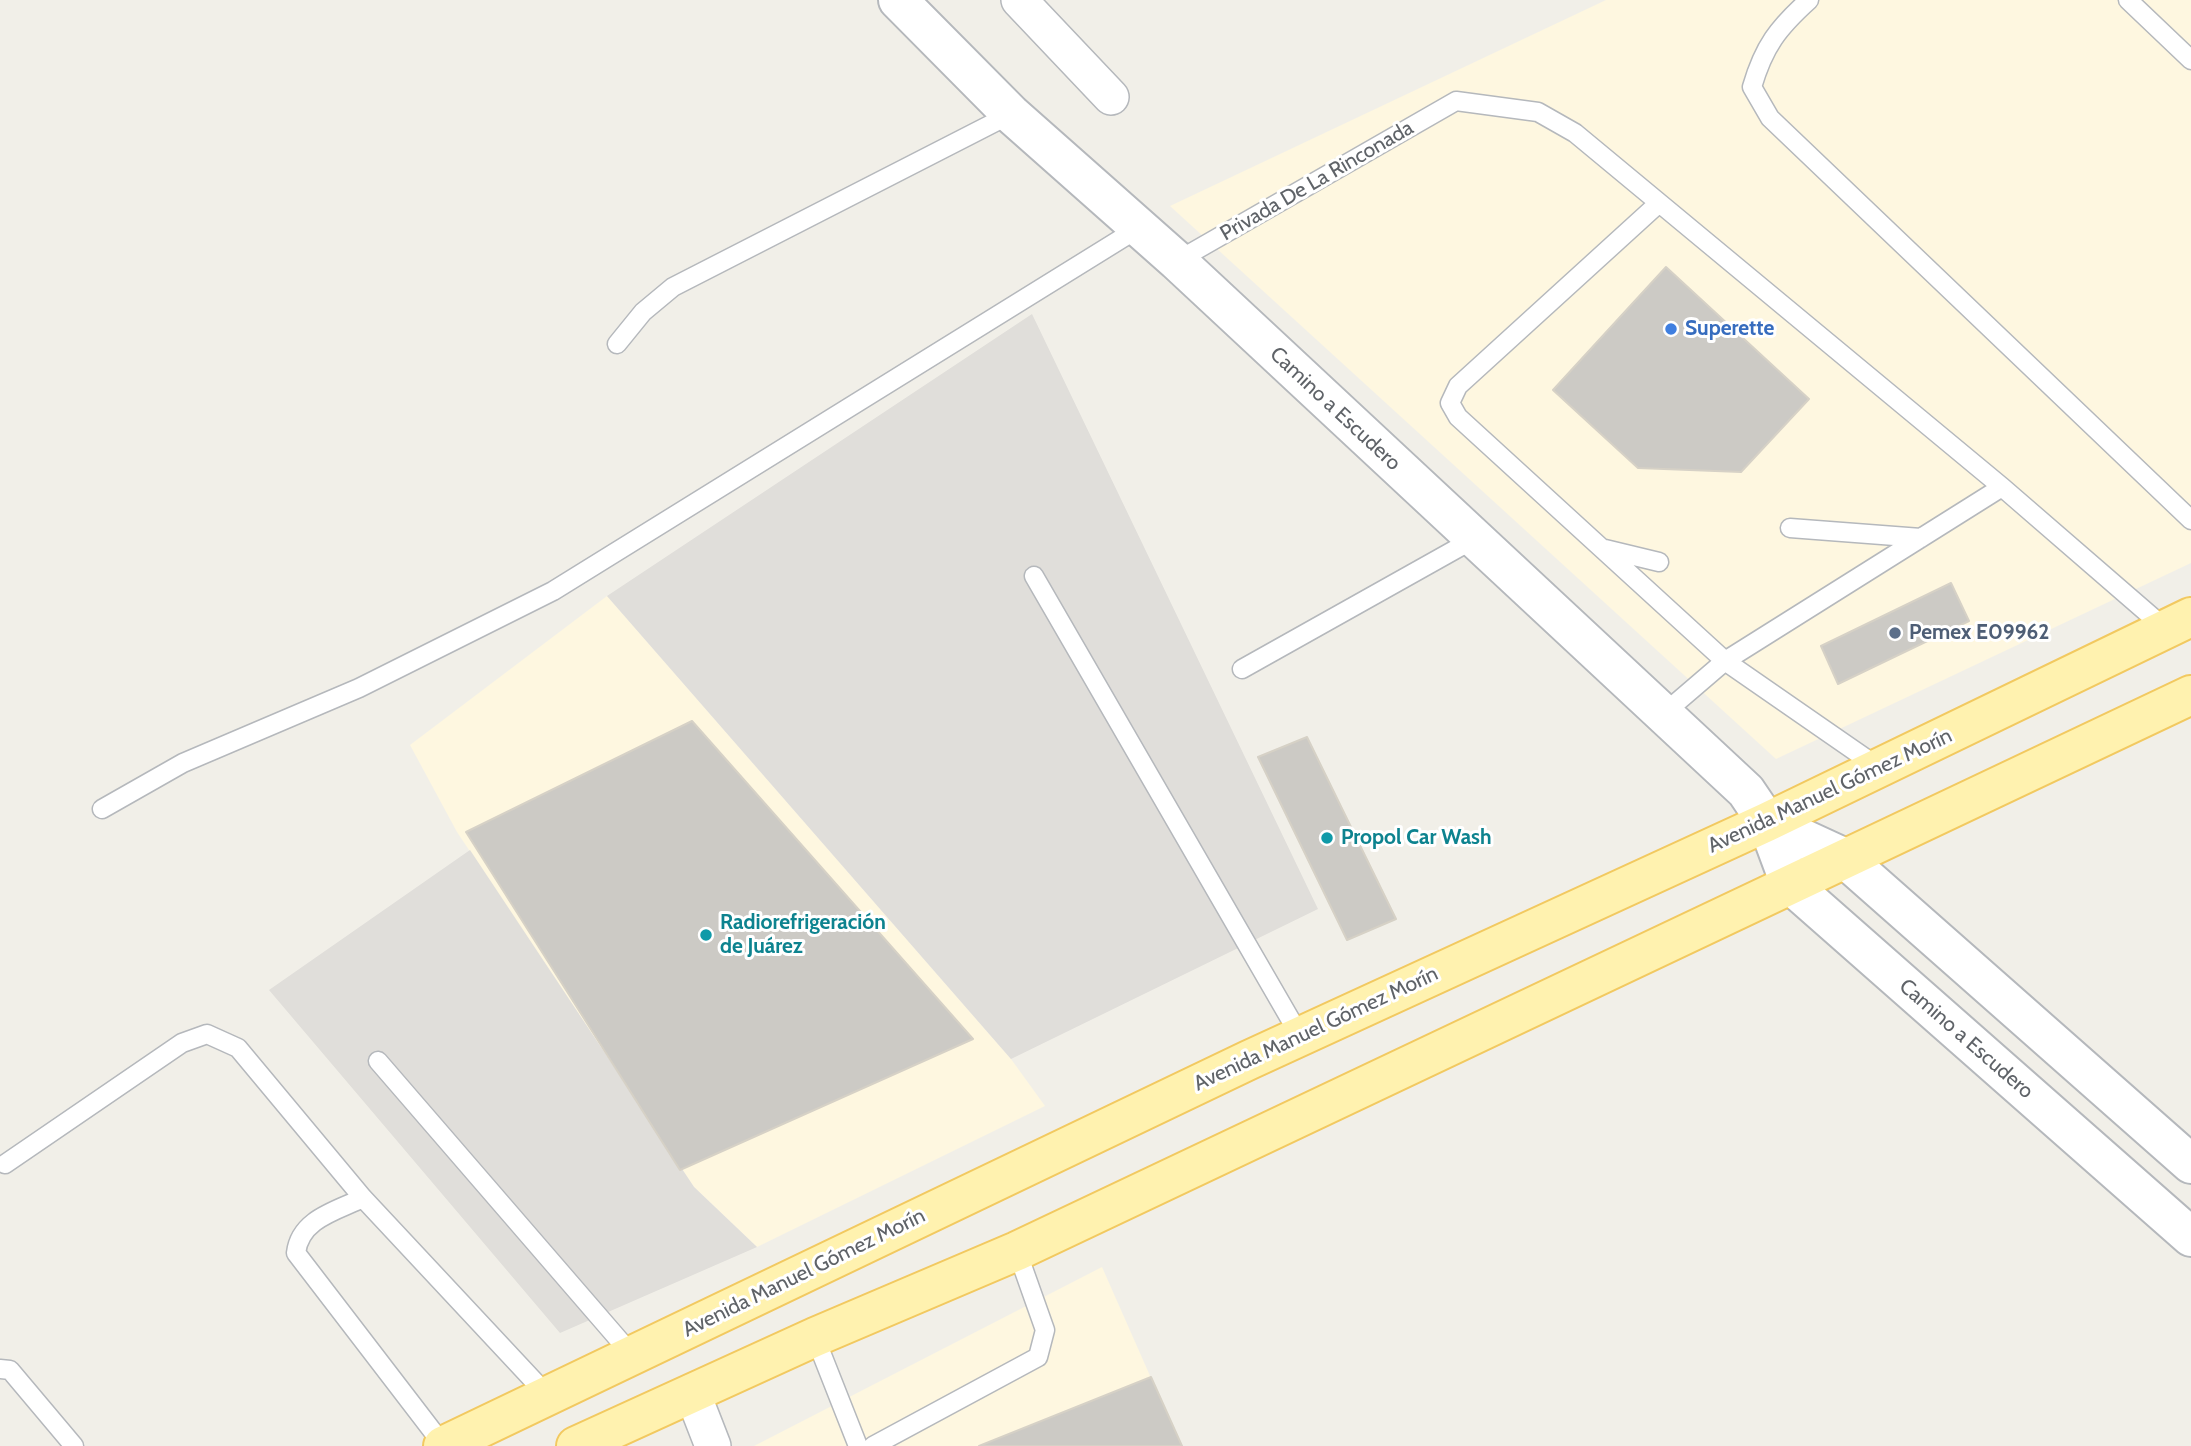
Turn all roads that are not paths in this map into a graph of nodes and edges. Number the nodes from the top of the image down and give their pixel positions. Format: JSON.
{"nodes":[{"id":1,"x":898,"y":0,"type":"edge"},
{"id":2,"x":1019,"y":0,"type":"edge"},
{"id":3,"x":1809,"y":0,"type":"edge"},
{"id":4,"x":2128,"y":0,"type":"edge"},
{"id":5,"x":2191,"y":60,"type":"edge"},
{"id":6,"x":1111,"y":97,"type":"dead end"},
{"id":7,"x":1011,"y":114,"type":"junction"},
{"id":8,"x":1659,"y":203,"type":"junction"},
{"id":9,"x":1137,"y":229,"type":"junction"},
{"id":10,"x":1177,"y":261,"type":"junction"},
{"id":11,"x":617,"y":344,"type":"dead end"},
{"id":12,"x":2002,"y":487,"type":"junction"},
{"id":13,"x":2190,"y":518,"type":"edge"},
{"id":14,"x":1790,"y":528,"type":"dead end"},
{"id":15,"x":1921,"y":538,"type":"junction"},
{"id":16,"x":1474,"y":539,"type":"junction"},
{"id":17,"x":1601,"y":548,"type":"junction"},
{"id":18,"x":1659,"y":562,"type":"dead end"},
{"id":19,"x":1034,"y":576,"type":"dead end"},
{"id":20,"x":2179,"y":623,"type":"edge"},
{"id":21,"x":1725,"y":661,"type":"junction"},
{"id":22,"x":1242,"y":669,"type":"dead end"},
{"id":23,"x":2191,"y":695,"type":"edge"},
{"id":24,"x":1662,"y":715,"type":"junction"},
{"id":25,"x":1879,"y":768,"type":"junction"},
{"id":26,"x":102,"y":808,"type":"dead end"},
{"id":27,"x":1766,"y":822,"type":"junction"},
{"id":28,"x":1843,"y":857,"type":"junction"},
{"id":29,"x":1790,"y":884,"type":"junction"},
{"id":30,"x":1300,"y":1036,"type":"junction"},
{"id":31,"x":378,"y":1061,"type":"dead end"},
{"id":32,"x":5,"y":1164,"type":"dead end"},
{"id":33,"x":2191,"y":1164,"type":"edge"},
{"id":34,"x":363,"y":1198,"type":"junction"},
{"id":35,"x":2191,"y":1237,"type":"edge"},
{"id":36,"x":1017,"y":1251,"type":"junction"},
{"id":37,"x":815,"y":1337,"type":"junction"},
{"id":38,"x":633,"y":1356,"type":"junction"},
{"id":39,"x":0,"y":1369,"type":"edge"},
{"id":40,"x":692,"y":1392,"type":"junction"},
{"id":41,"x":548,"y":1396,"type":"junction"},
{"id":42,"x":596,"y":1442,"type":"edge"},
{"id":43,"x":74,"y":1446,"type":"edge"},
{"id":44,"x":444,"y":1446,"type":"edge"},
{"id":45,"x":713,"y":1446,"type":"edge"},
{"id":46,"x":858,"y":1446,"type":"edge"},
{"id":47,"x":873,"y":1446,"type":"edge"}],
"edges":[{"from":1,"to":7,"type":"street","name":"Camino a Escudero"},
{"from":2,"to":6,"type":"street"},
{"from":3,"to":13,"type":"lane"},
{"from":4,"to":5,"type":"lane"},
{"from":7,"to":9,"type":"street","name":"Camino a Escudero"},
{"from":7,"to":11,"type":"lane"},
{"from":8,"to":10,"type":"lane","name":"Privada De La Rinconada"},
{"from":8,"to":12,"type":"lane"},
{"from":8,"to":17,"type":"lane"},
{"from":9,"to":10,"type":"street","name":"Camino a Escudero"},
{"from":9,"to":26,"type":"lane"},
{"from":10,"to":16,"type":"street","name":"Camino a Escudero"},
{"from":12,"to":15,"type":"lane"},
{"from":12,"to":20,"type":"lane"},
{"from":14,"to":15,"type":"lane"},
{"from":15,"to":21,"type":"lane"},
{"from":16,"to":22,"type":"lane"},
{"from":16,"to":24,"type":"street","name":"Camino a Escudero"},
{"from":17,"to":18,"type":"lane"},
{"from":17,"to":21,"type":"lane"},
{"from":19,"to":30,"type":"lane"},
{"from":20,"to":25,"type":"main road","name":"Avenida Manuel Gómez Morín"},
{"from":21,"to":24,"type":"lane"},
{"from":21,"to":25,"type":"lane"},
{"from":23,"to":28,"type":"main road"},
{"from":24,"to":27,"type":"street","name":"Camino a Escudero"},
{"from":25,"to":27,"type":"main road","name":"Avenida Manuel Gómez Morín"},
{"from":27,"to":28,"type":"street"},
{"from":27,"to":29,"type":"street","name":"Camino a Escudero"},
{"from":27,"to":30,"type":"main road","name":"Avenida Manuel Gómez Morín"},
{"from":28,"to":29,"type":"main road"},
{"from":28,"to":33,"type":"street"},
{"from":29,"to":35,"type":"street","name":"Camino a Escudero"},
{"from":29,"to":36,"type":"main road"},
{"from":30,"to":38,"type":"main road","name":"Avenida Manuel Gómez Morín"},
{"from":31,"to":38,"type":"lane"},
{"from":32,"to":34,"type":"lane"},
{"from":34,"to":41,"type":"lane"},
{"from":34,"to":44,"type":"lane"},
{"from":36,"to":37,"type":"main road"},
{"from":36,"to":47,"type":"lane"},
{"from":37,"to":40,"type":"main road"},
{"from":37,"to":46,"type":"lane"},
{"from":38,"to":41,"type":"main road","name":"Avenida Manuel Gómez Morín"},
{"from":39,"to":43,"type":"lane"},
{"from":40,"to":42,"type":"main road"},
{"from":40,"to":45,"type":"street"},
{"from":41,"to":44,"type":"main road","name":"Avenida Manuel Gómez Morín"}]}
